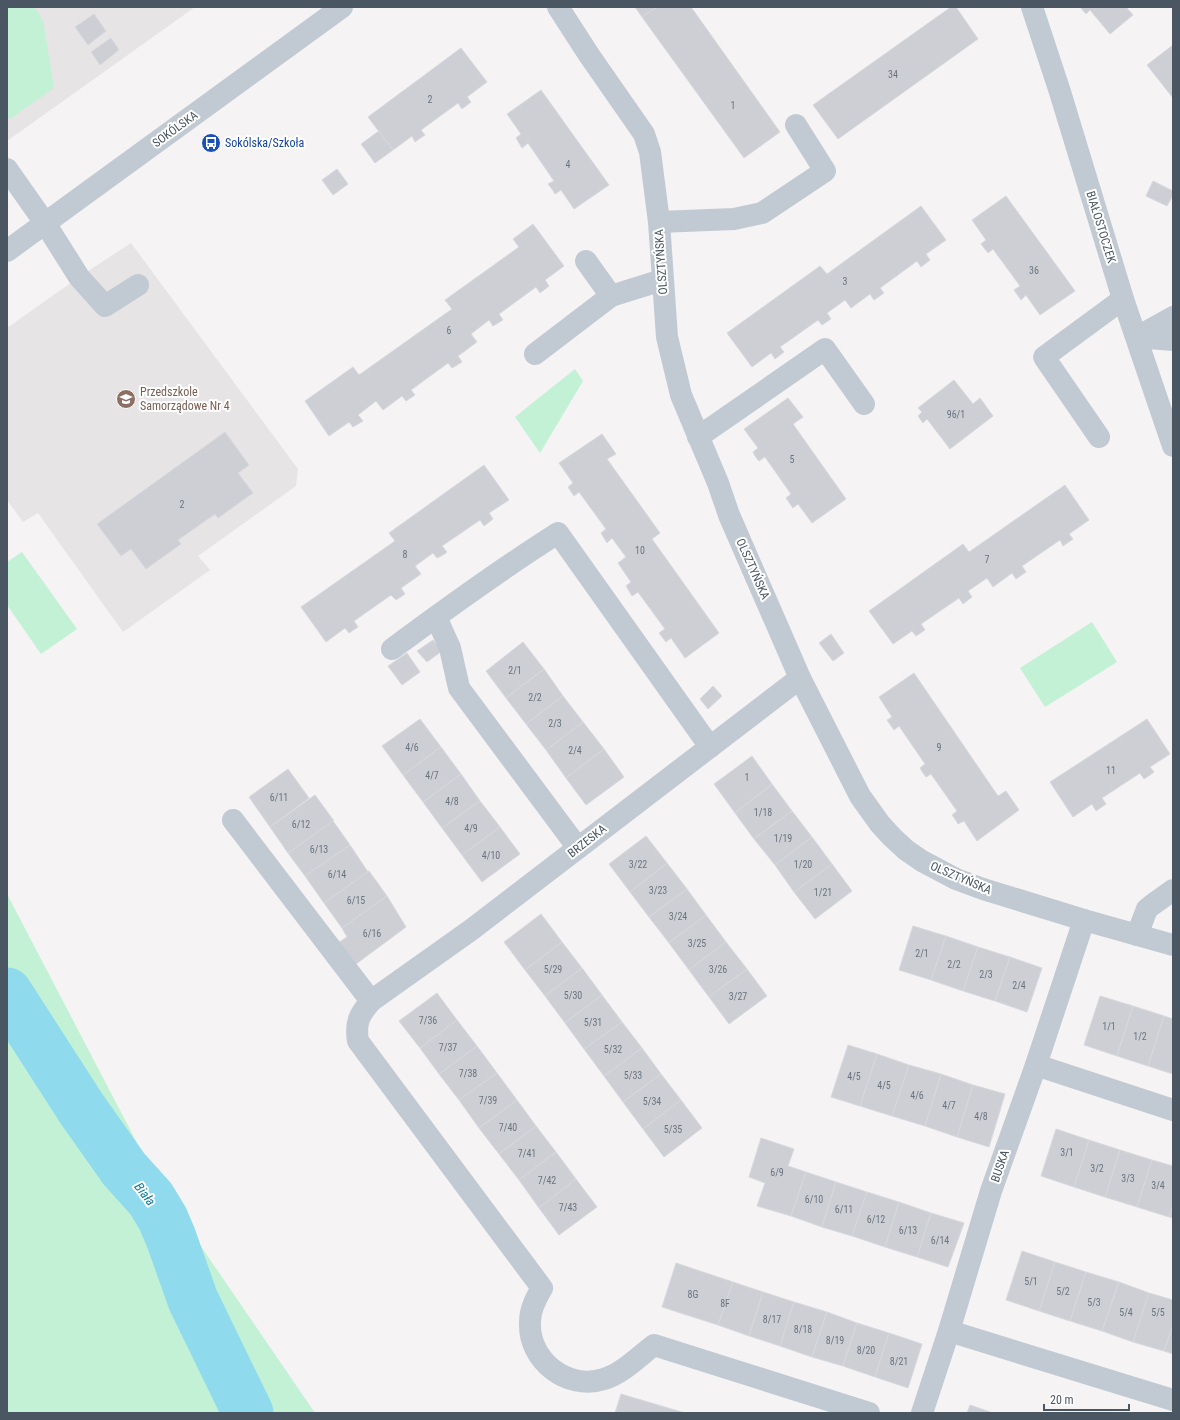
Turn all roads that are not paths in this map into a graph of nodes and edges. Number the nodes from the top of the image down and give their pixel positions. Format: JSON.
{"nodes":[{"id":1,"x":342,"y":7,"type":"edge"},
{"id":2,"x":558,"y":7,"type":"edge"},
{"id":3,"x":1032,"y":7,"type":"edge"},
{"id":4,"x":796,"y":125,"type":"dead end"},
{"id":5,"x":7,"y":169,"type":"edge"},
{"id":6,"x":659,"y":222,"type":"junction"},
{"id":7,"x":45,"y":223,"type":"junction"},
{"id":8,"x":7,"y":251,"type":"edge"},
{"id":9,"x":586,"y":261,"type":"dead end"},
{"id":10,"x":662,"y":280,"type":"junction"},
{"id":11,"x":138,"y":285,"type":"dead end"},
{"id":12,"x":611,"y":296,"type":"junction"},
{"id":13,"x":1123,"y":299,"type":"junction"},
{"id":14,"x":1173,"y":317,"type":"edge"},
{"id":15,"x":1137,"y":337,"type":"junction"},
{"id":16,"x":1173,"y":340,"type":"edge"},
{"id":17,"x":536,"y":354,"type":"dead end"},
{"id":18,"x":864,"y":404,"type":"dead end"},
{"id":19,"x":698,"y":437,"type":"junction"},
{"id":20,"x":1099,"y":437,"type":"dead end"},
{"id":21,"x":1173,"y":446,"type":"edge"},
{"id":22,"x":436,"y":617,"type":"junction"},
{"id":23,"x":392,"y":650,"type":"dead end"},
{"id":24,"x":800,"y":678,"type":"junction"},
{"id":25,"x":710,"y":746,"type":"junction"},
{"id":26,"x":233,"y":820,"type":"dead end"},
{"id":27,"x":578,"y":848,"type":"junction"},
{"id":28,"x":1173,"y":890,"type":"edge"},
{"id":29,"x":1084,"y":920,"type":"junction"},
{"id":30,"x":1137,"y":935,"type":"junction"},
{"id":31,"x":1173,"y":945,"type":"edge"},
{"id":32,"x":371,"y":1001,"type":"junction"},
{"id":33,"x":1036,"y":1065,"type":"junction"},
{"id":34,"x":1173,"y":1110,"type":"edge"},
{"id":35,"x":949,"y":1331,"type":"junction"},
{"id":36,"x":1173,"y":1400,"type":"edge"},
{"id":37,"x":869,"y":1413,"type":"edge"},
{"id":38,"x":922,"y":1413,"type":"edge"}],
"edges":[{"from":1,"to":7,"type":"street","name":"SOKÓLSKA"},
{"from":2,"to":6,"type":"street","name":"OLSZTYŃSKA"},
{"from":3,"to":13,"type":"street","name":"BIAŁOSTOCZEK"},
{"from":4,"to":6,"type":"street"},
{"from":5,"to":7,"type":"street"},
{"from":6,"to":10,"type":"street","name":"OLSZTYŃSKA"},
{"from":7,"to":8,"type":"street","name":"SOKÓLSKA"},
{"from":7,"to":11,"type":"street"},
{"from":9,"to":12,"type":"street"},
{"from":10,"to":12,"type":"street"},
{"from":10,"to":19,"type":"street","name":"OLSZTYŃSKA"},
{"from":12,"to":17,"type":"street"},
{"from":13,"to":15,"type":"street","name":"BIAŁOSTOCZEK"},
{"from":13,"to":20,"type":"street"},
{"from":14,"to":15,"type":"street"},
{"from":15,"to":16,"type":"street"},
{"from":15,"to":21,"type":"street","name":"BIAŁOSTOCZEK"},
{"from":18,"to":19,"type":"street"},
{"from":19,"to":24,"type":"street","name":"OLSZTYŃSKA"},
{"from":22,"to":23,"type":"street"},
{"from":22,"to":25,"type":"street"},
{"from":22,"to":27,"type":"street"},
{"from":24,"to":25,"type":"street","name":"BRZESKA"},
{"from":24,"to":29,"type":"street","name":"OLSZTYŃSKA"},
{"from":25,"to":27,"type":"street","name":"BRZESKA"},
{"from":26,"to":32,"type":"street"},
{"from":27,"to":32,"type":"street","name":"BRZESKA"},
{"from":28,"to":30,"type":"street"},
{"from":29,"to":30,"type":"street","name":"OLSZTYŃSKA"},
{"from":29,"to":33,"type":"street","name":"BUSKA"},
{"from":30,"to":31,"type":"street","name":"OLSZTYŃSKA"},
{"from":32,"to":37,"type":"street","name":"BRZESKA"},
{"from":33,"to":34,"type":"street"},
{"from":33,"to":35,"type":"street","name":"BUSKA"},
{"from":35,"to":36,"type":"street"},
{"from":35,"to":38,"type":"street","name":"BUSKA"}]}
